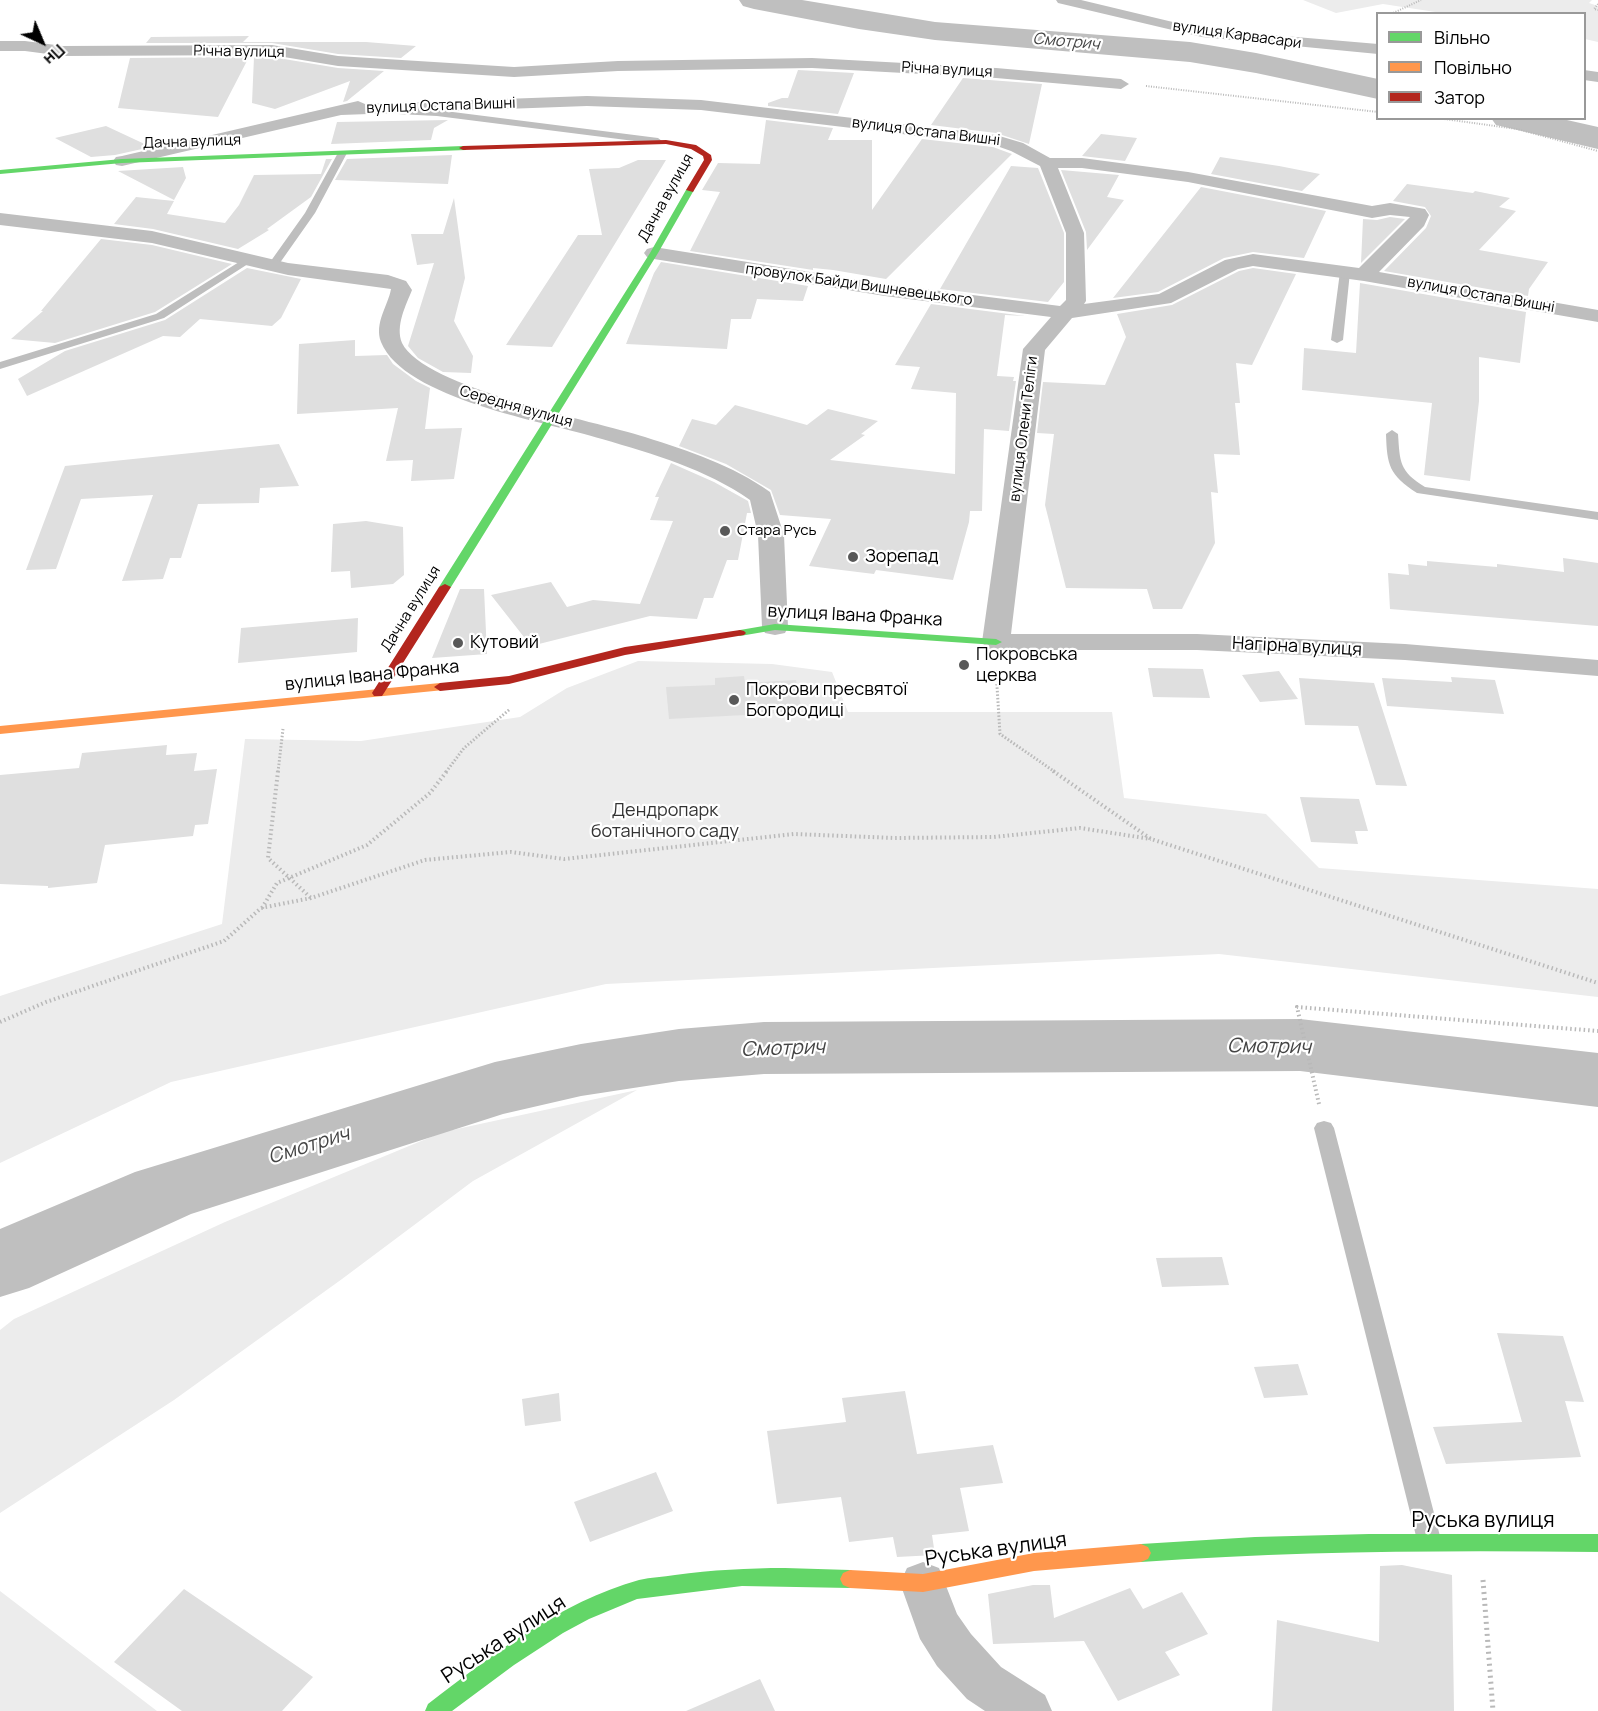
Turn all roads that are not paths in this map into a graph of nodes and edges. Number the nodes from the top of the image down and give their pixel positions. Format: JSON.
{"nodes":[{"id":1,"x":1064,"y":0,"type":"edge"},
{"id":2,"x":0,"y":46,"type":"edge"},
{"id":3,"x":1376,"y":49,"type":"edge"},
{"id":4,"x":514,"y":72,"type":"junction"},
{"id":5,"x":1121,"y":84,"type":"road end"},
{"id":6,"x":450,"y":86,"type":"dead end"},
{"id":7,"x":428,"y":91,"type":"dead end"},
{"id":8,"x":382,"y":108,"type":"junction"},
{"id":9,"x":339,"y":110,"type":"junction"},
{"id":10,"x":666,"y":142,"type":"junction"},
{"id":11,"x":342,"y":153,"type":"junction"},
{"id":12,"x":122,"y":161,"type":"junction"},
{"id":13,"x":1047,"y":164,"type":"junction"},
{"id":14,"x":0,"y":172,"type":"edge"},
{"id":15,"x":0,"y":219,"type":"edge"},
{"id":16,"x":654,"y":253,"type":"junction"},
{"id":17,"x":246,"y":260,"type":"junction"},
{"id":18,"x":273,"y":265,"type":"junction"},
{"id":19,"x":1354,"y":273,"type":"junction"},
{"id":20,"x":1065,"y":313,"type":"junction"},
{"id":21,"x":1598,"y":315,"type":"edge"},
{"id":22,"x":1338,"y":340,"type":"dead end"},
{"id":23,"x":0,"y":366,"type":"edge"},
{"id":24,"x":550,"y":417,"type":"junction"},
{"id":25,"x":1392,"y":434,"type":"dead end"},
{"id":26,"x":1598,"y":516,"type":"edge"},
{"id":27,"x":775,"y":627,"type":"junction"},
{"id":28,"x":996,"y":642,"type":"junction"},
{"id":29,"x":1598,"y":668,"type":"edge"},
{"id":30,"x":378,"y":693,"type":"junction"},
{"id":31,"x":0,"y":730,"type":"edge"},
{"id":32,"x":1324,"y":1128,"type":"road end"},
{"id":33,"x":1429,"y":1541,"type":"junction"},
{"id":34,"x":1598,"y":1543,"type":"edge"},
{"id":35,"x":923,"y":1583,"type":"junction"},
{"id":36,"x":435,"y":1711,"type":"edge"},
{"id":37,"x":1028,"y":1711,"type":"edge"}],
"edges":[{"from":1,"to":3,"type":"street","name":"вулиця Карвасари"},
{"from":2,"to":4,"type":"street","name":"Річна вулиця"},
{"from":4,"to":5,"type":"street","name":"Річна вулиця"},
{"from":4,"to":6,"type":"street","name":"Річна вулиця"},
{"from":7,"to":9,"type":"street"},
{"from":8,"to":9,"type":"street","name":"вулиця Остапа Вишні"},
{"from":8,"to":10,"type":"lane"},
{"from":8,"to":13,"type":"street","name":"вулиця Остапа Вишні"},
{"from":9,"to":12,"type":"street"},
{"from":10,"to":11,"type":"street","name":"Дачна вулиця"},
{"from":10,"to":16,"type":"street","name":"Дачна вулиця"},
{"from":11,"to":12,"type":"street","name":"Дачна вулиця"},
{"from":11,"to":18,"type":"lane"},
{"from":12,"to":14,"type":"street"},
{"from":13,"to":19,"type":"street"},
{"from":13,"to":20,"type":"street","name":"вулиця Олени Теліги"},
{"from":15,"to":17,"type":"street","name":"Середня вулиця"},
{"from":16,"to":20,"type":"street","name":"провулок Байди Вишневецького"},
{"from":16,"to":24,"type":"street","name":"Дачна вулиця"},
{"from":17,"to":18,"type":"street","name":"Середня вулиця"},
{"from":17,"to":23,"type":"lane"},
{"from":18,"to":24,"type":"street","name":"Середня вулиця"},
{"from":19,"to":20,"type":"street","name":"вулиця Остапа Вишні"},
{"from":19,"to":21,"type":"street","name":"вулиця Остапа Вишні"},
{"from":19,"to":22,"type":"lane"},
{"from":20,"to":28,"type":"street","name":"вулиця Олени Теліги"},
{"from":24,"to":27,"type":"street","name":"Середня вулиця"},
{"from":24,"to":30,"type":"street","name":"Дачна вулиця"},
{"from":25,"to":26,"type":"lane"},
{"from":27,"to":28,"type":"street","name":"вулиця Івана Франка"},
{"from":27,"to":30,"type":"street","name":"вулиця Івана Франка"},
{"from":28,"to":29,"type":"street","name":"Нагірна вулиця"},
{"from":30,"to":31,"type":"street","name":"вулиця Івана Франка"},
{"from":32,"to":33,"type":"lane"},
{"from":33,"to":34,"type":"street","name":"Руська вулиця"},
{"from":33,"to":35,"type":"street","name":"Руська вулиця"},
{"from":35,"to":36,"type":"street","name":"Руська вулиця"},
{"from":35,"to":37,"type":"street"}]}
